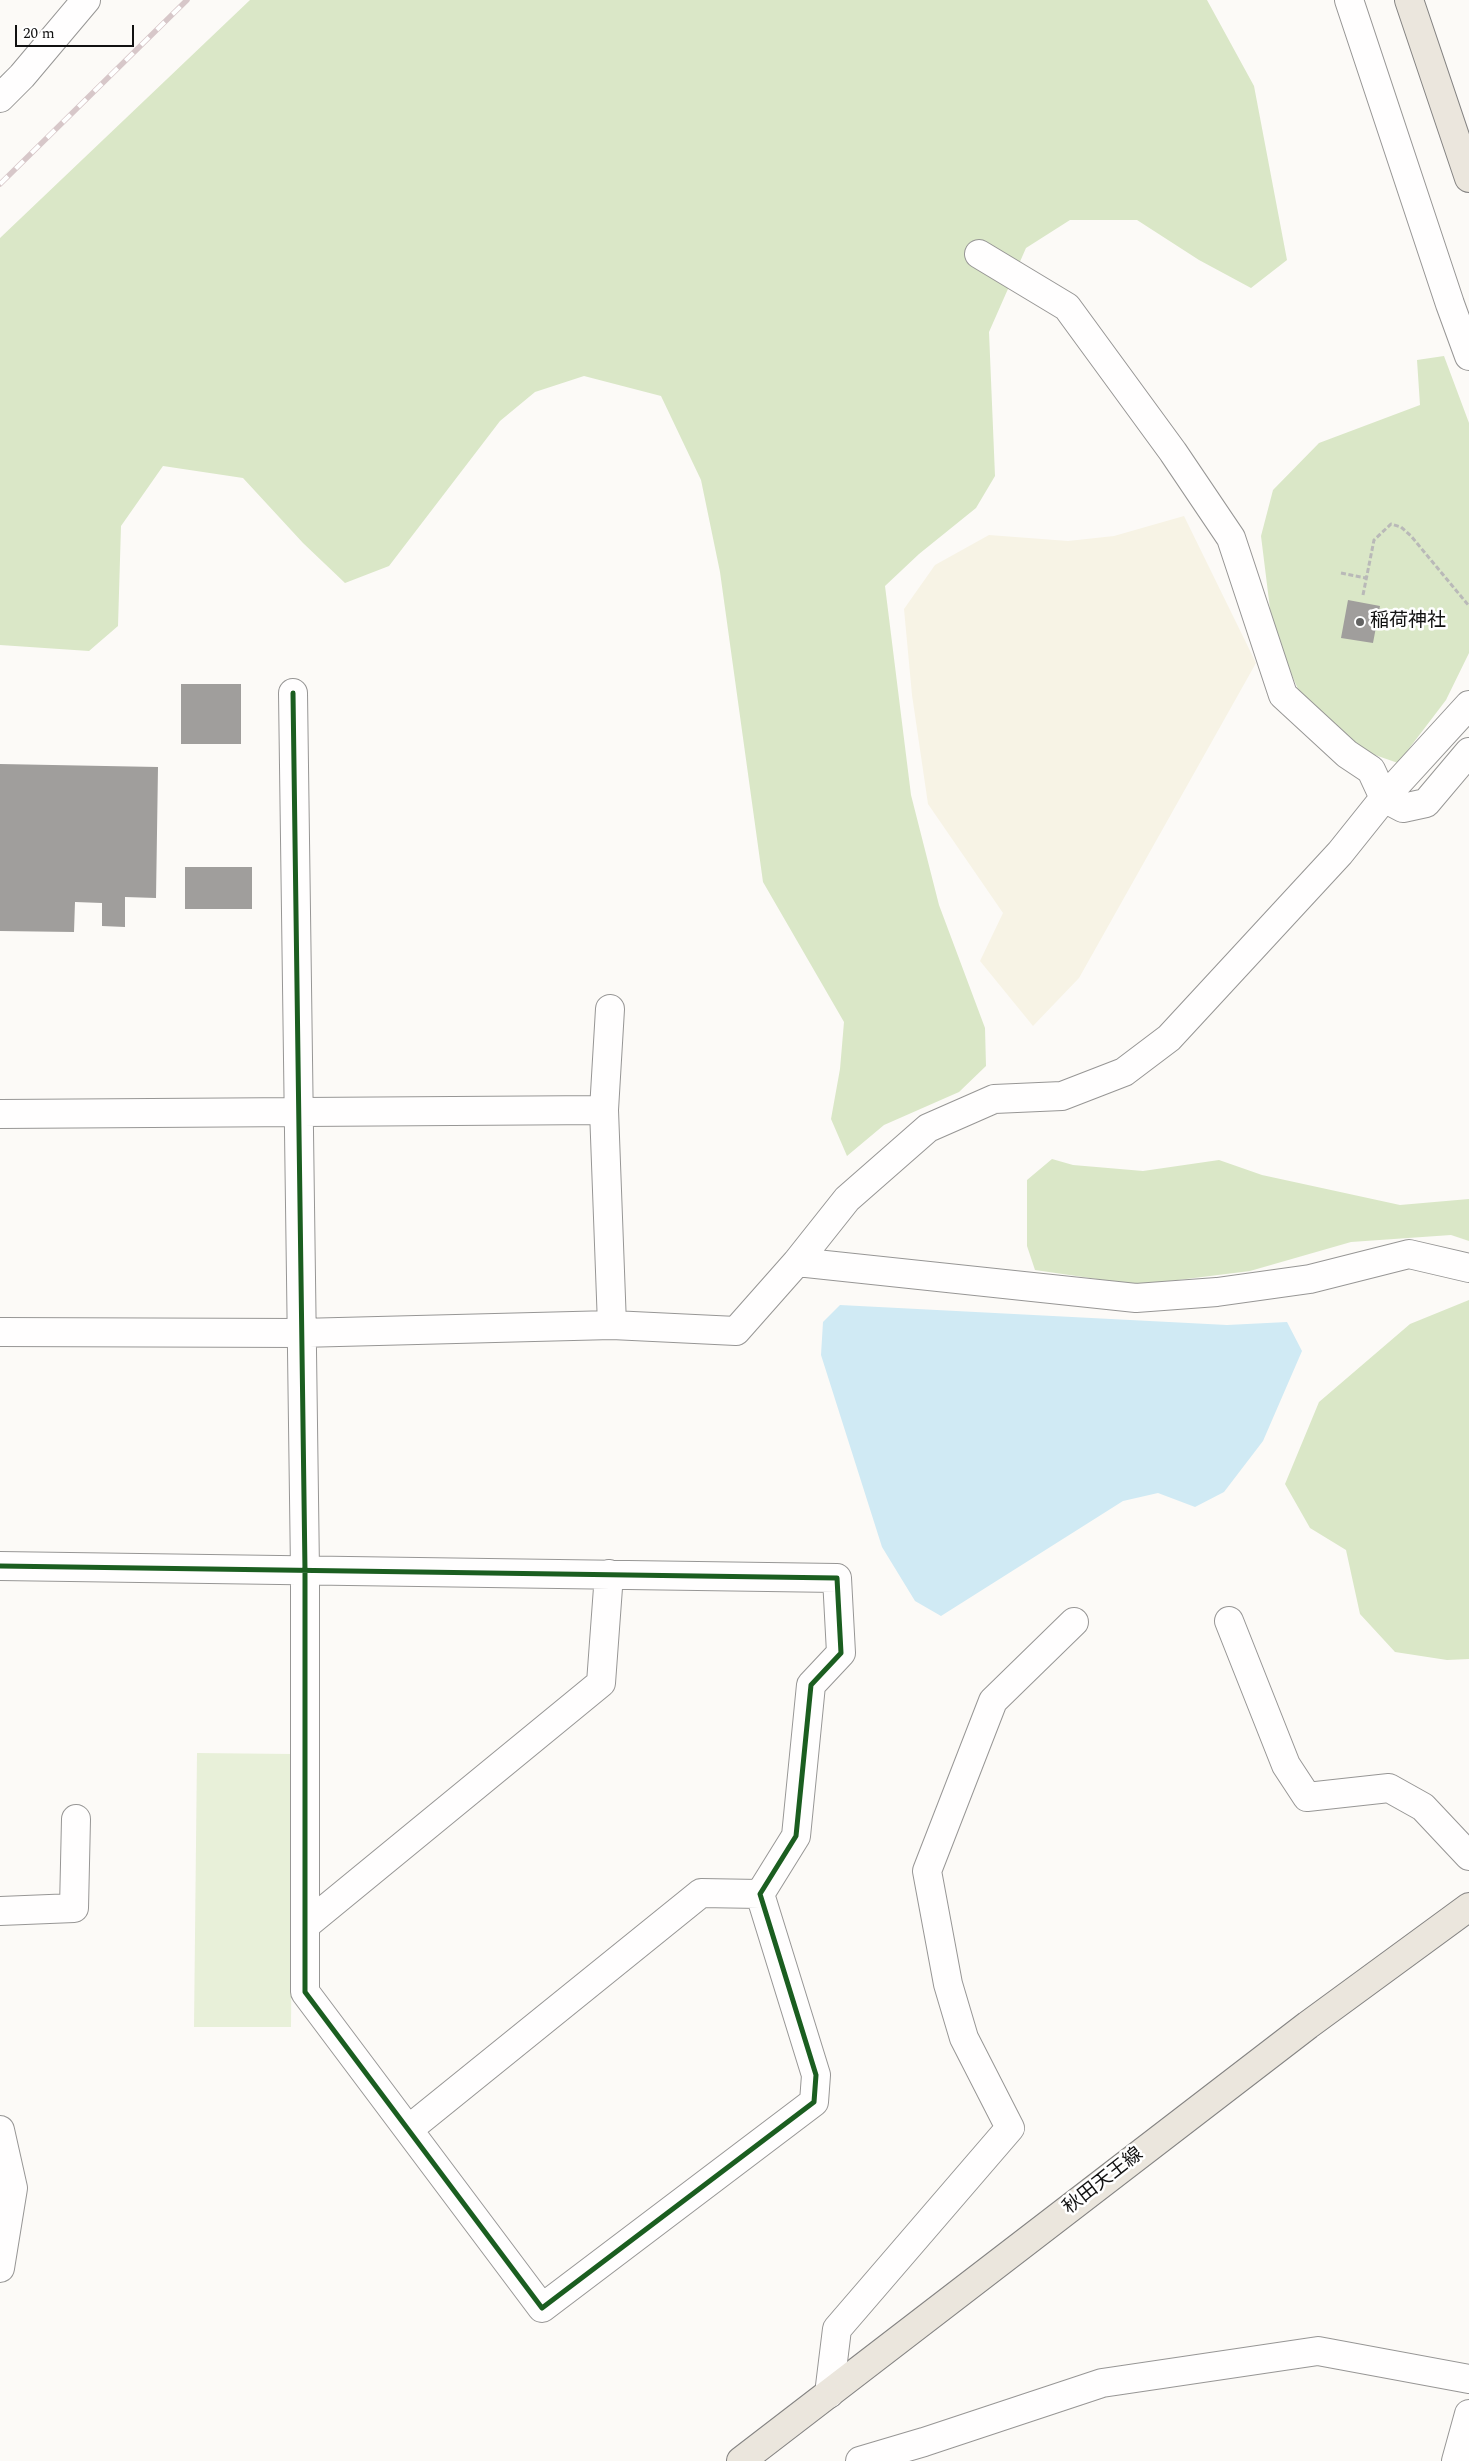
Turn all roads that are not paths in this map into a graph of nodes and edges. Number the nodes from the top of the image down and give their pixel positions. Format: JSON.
{"nodes":[{"id":1,"x":86,"y":0,"type":"edge"},
{"id":2,"x":1349,"y":0,"type":"edge"},
{"id":3,"x":1409,"y":0,"type":"edge"},
{"id":4,"x":0,"y":98,"type":"edge"},
{"id":5,"x":1469,"y":178,"type":"edge"},
{"id":6,"x":979,"y":254,"type":"dead end"},
{"id":7,"x":1469,"y":356,"type":"edge"},
{"id":8,"x":293,"y":693,"type":"dead end"},
{"id":9,"x":1469,"y":705,"type":"edge"},
{"id":10,"x":1469,"y":752,"type":"edge"},
{"id":11,"x":1384,"y":798,"type":"junction"},
{"id":12,"x":610,"y":1008,"type":"dead end"},
{"id":13,"x":604,"y":1110,"type":"junction"},
{"id":14,"x":298,"y":1111,"type":"junction"},
{"id":15,"x":0,"y":1114,"type":"edge"},
{"id":16,"x":797,"y":1262,"type":"junction"},
{"id":17,"x":1469,"y":1268,"type":"edge"},
{"id":18,"x":612,"y":1325,"type":"junction"},
{"id":19,"x":0,"y":1332,"type":"edge"},
{"id":20,"x":300,"y":1333,"type":"junction"},
{"id":21,"x":0,"y":1566,"type":"edge"},
{"id":22,"x":304,"y":1570,"type":"junction"},
{"id":23,"x":609,"y":1574,"type":"junction"},
{"id":24,"x":1228,"y":1621,"type":"dead end"},
{"id":25,"x":1074,"y":1622,"type":"dead end"},
{"id":26,"x":76,"y":1819,"type":"dead end"},
{"id":27,"x":1469,"y":1856,"type":"edge"},
{"id":28,"x":760,"y":1894,"type":"junction"},
{"id":29,"x":1469,"y":1907,"type":"edge"},
{"id":30,"x":0,"y":1911,"type":"edge"},
{"id":31,"x":306,"y":1925,"type":"junction"},
{"id":32,"x":409,"y":2129,"type":"junction"},
{"id":33,"x":0,"y":2130,"type":"edge"},
{"id":34,"x":0,"y":2268,"type":"edge"},
{"id":35,"x":1469,"y":2379,"type":"edge"},
{"id":36,"x":829,"y":2394,"type":"junction"},
{"id":37,"x":1469,"y":2414,"type":"edge"},
{"id":38,"x":742,"y":2461,"type":"edge"},
{"id":39,"x":860,"y":2461,"type":"edge"},
{"id":40,"x":1456,"y":2461,"type":"edge"}],
"edges":[{"from":1,"to":4,"type":"street"},
{"from":2,"to":7,"type":"street"},
{"from":3,"to":5,"type":"main road"},
{"from":6,"to":11,"type":"street"},
{"from":8,"to":14,"type":"street"},
{"from":9,"to":11,"type":"street"},
{"from":10,"to":11,"type":"street"},
{"from":11,"to":16,"type":"street"},
{"from":12,"to":13,"type":"street"},
{"from":13,"to":14,"type":"street"},
{"from":13,"to":18,"type":"street"},
{"from":14,"to":15,"type":"street"},
{"from":14,"to":20,"type":"street"},
{"from":16,"to":17,"type":"street"},
{"from":16,"to":18,"type":"street"},
{"from":18,"to":20,"type":"street"},
{"from":19,"to":20,"type":"street"},
{"from":20,"to":22,"type":"street"},
{"from":21,"to":22,"type":"street"},
{"from":22,"to":23,"type":"street"},
{"from":22,"to":31,"type":"street"},
{"from":23,"to":28,"type":"street"},
{"from":23,"to":31,"type":"street"},
{"from":24,"to":27,"type":"street"},
{"from":25,"to":36,"type":"street"},
{"from":26,"to":30,"type":"street"},
{"from":28,"to":32,"type":"street"},
{"from":28,"to":32,"type":"street"},
{"from":29,"to":36,"type":"main road","name":"秋田天王線"},
{"from":31,"to":32,"type":"street"},
{"from":33,"to":34,"type":"street"},
{"from":35,"to":39,"type":"street"},
{"from":36,"to":38,"type":"main road","name":"秋田天王線"},
{"from":37,"to":40,"type":"street"}]}
